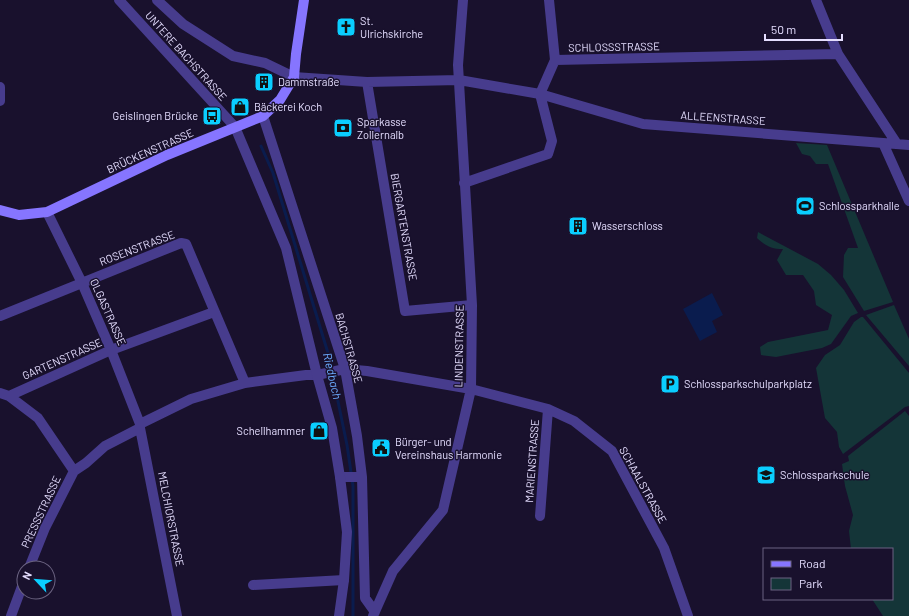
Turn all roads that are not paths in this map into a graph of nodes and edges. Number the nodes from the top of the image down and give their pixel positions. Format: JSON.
{"nodes":[{"id":1,"x":118,"y":0,"type":"edge"},
{"id":2,"x":157,"y":0,"type":"edge"},
{"id":3,"x":304,"y":0,"type":"edge"},
{"id":4,"x":464,"y":0,"type":"edge"},
{"id":5,"x":549,"y":0,"type":"edge"},
{"id":6,"x":816,"y":0,"type":"edge"},
{"id":7,"x":838,"y":54,"type":"junction"},
{"id":8,"x":555,"y":60,"type":"junction"},
{"id":9,"x":294,"y":77,"type":"junction"},
{"id":10,"x":459,"y":80,"type":"junction"},
{"id":11,"x":367,"y":82,"type":"junction"},
{"id":12,"x":0,"y":87,"type":"edge"},
{"id":13,"x":540,"y":94,"type":"junction"},
{"id":14,"x":0,"y":101,"type":"edge"},
{"id":15,"x":263,"y":116,"type":"junction"},
{"id":16,"x":235,"y":127,"type":"junction"},
{"id":17,"x":884,"y":143,"type":"junction"},
{"id":18,"x":897,"y":144,"type":"junction"},
{"id":19,"x":909,"y":145,"type":"edge"},
{"id":20,"x":464,"y":183,"type":"junction"},
{"id":21,"x":909,"y":201,"type":"edge"},
{"id":22,"x":0,"y":210,"type":"edge"},
{"id":23,"x":47,"y":212,"type":"junction"},
{"id":24,"x":82,"y":283,"type":"junction"},
{"id":25,"x":472,"y":305,"type":"junction"},
{"id":26,"x":214,"y":312,"type":"junction"},
{"id":27,"x":0,"y":316,"type":"edge"},
{"id":28,"x":111,"y":350,"type":"junction"},
{"id":29,"x":337,"y":371,"type":"junction"},
{"id":30,"x":317,"y":375,"type":"junction"},
{"id":31,"x":245,"y":383,"type":"junction"},
{"id":32,"x":471,"y":390,"type":"junction"},
{"id":33,"x":5,"y":394,"type":"edge"},
{"id":34,"x":548,"y":409,"type":"junction"},
{"id":35,"x":140,"y":426,"type":"junction"},
{"id":36,"x":74,"y":471,"type":"junction"},
{"id":37,"x":352,"y":477,"type":"junction"},
{"id":38,"x":540,"y":516,"type":"dead end"},
{"id":39,"x":32,"y":560,"type":"edge"},
{"id":40,"x":344,"y":580,"type":"junction"},
{"id":41,"x":253,"y":585,"type":"dead end"},
{"id":42,"x":17,"y":600,"type":"edge"},
{"id":43,"x":374,"y":614,"type":"edge"},
{"id":44,"x":11,"y":616,"type":"edge"},
{"id":45,"x":177,"y":616,"type":"edge"},
{"id":46,"x":339,"y":616,"type":"edge"},
{"id":47,"x":688,"y":616,"type":"edge"}],
"edges":[{"from":1,"to":16,"type":"street","name":"UNTERE BACHSTRASSE"},
{"from":2,"to":9,"type":"street"},
{"from":3,"to":9,"type":"main road"},
{"from":4,"to":10,"type":"street","name":"LINDENSTRASSE"},
{"from":5,"to":8,"type":"street"},
{"from":6,"to":7,"type":"street"},
{"from":7,"to":8,"type":"street","name":"SCHLOSSSTRASSE"},
{"from":7,"to":18,"type":"street"},
{"from":8,"to":13,"type":"street","name":"SCHLOSSSTRASSE"},
{"from":9,"to":11,"type":"street"},
{"from":9,"to":15,"type":"main road","name":"BRÜCKENSTRASSE"},
{"from":10,"to":11,"type":"street"},
{"from":10,"to":13,"type":"street"},
{"from":10,"to":20,"type":"street","name":"LINDENSTRASSE"},
{"from":11,"to":25,"type":"street","name":"BIERGARTENSTRASSE"},
{"from":12,"to":14,"type":"street"},
{"from":13,"to":17,"type":"street","name":"ALLEENSTRASSE"},
{"from":13,"to":20,"type":"street"},
{"from":15,"to":16,"type":"main road","name":"BRÜCKENSTRASSE"},
{"from":15,"to":29,"type":"street","name":"BACHSTRASSE"},
{"from":16,"to":23,"type":"main road","name":"BRÜCKENSTRASSE"},
{"from":16,"to":30,"type":"street","name":"BACHSTRASSE"},
{"from":17,"to":18,"type":"street","name":"ALLEENSTRASSE"},
{"from":17,"to":21,"type":"street"},
{"from":18,"to":19,"type":"street","name":"ALLEENSTRASSE"},
{"from":20,"to":25,"type":"street","name":"LINDENSTRASSE"},
{"from":22,"to":23,"type":"main road","name":"BRÜCKENSTRASSE"},
{"from":23,"to":24,"type":"street","name":"OLGASTRASSE"},
{"from":24,"to":26,"type":"street","name":"ROSENSTRASSE"},
{"from":24,"to":27,"type":"street","name":"ROSENSTRASSE"},
{"from":24,"to":28,"type":"street","name":"OLGASTRASSE"},
{"from":25,"to":32,"type":"street","name":"LINDENSTRASSE"},
{"from":26,"to":28,"type":"street","name":"GARTENSTRASSE"},
{"from":26,"to":31,"type":"street","name":"ROSENSTRASSE"},
{"from":28,"to":33,"type":"street","name":"GARTENSTRASSE"},
{"from":28,"to":35,"type":"street","name":"OLGASTRASSE"},
{"from":29,"to":30,"type":"street","name":"PRESSSTRASSE"},
{"from":29,"to":32,"type":"street","name":"SCHAALSTRASSE"},
{"from":29,"to":37,"type":"street","name":"BACHSTRASSE"},
{"from":30,"to":31,"type":"street","name":"PRESSSTRASSE"},
{"from":30,"to":37,"type":"street","name":"BACHSTRASSE"},
{"from":31,"to":35,"type":"street","name":"PRESSSTRASSE"},
{"from":32,"to":34,"type":"street","name":"SCHAALSTRASSE"},
{"from":32,"to":43,"type":"street","name":"LINDENSTRASSE"},
{"from":33,"to":36,"type":"street"},
{"from":34,"to":38,"type":"street","name":"MARIENSTRASSE"},
{"from":34,"to":47,"type":"street","name":"SCHAALSTRASSE"},
{"from":35,"to":36,"type":"street","name":"PRESSSTRASSE"},
{"from":35,"to":45,"type":"street","name":"MELCHIORSTRASSE"},
{"from":36,"to":39,"type":"street","name":"PRESSSTRASSE"},
{"from":37,"to":40,"type":"street","name":"BACHSTRASSE"},
{"from":37,"to":43,"type":"street","name":"BACHSTRASSE"},
{"from":40,"to":41,"type":"street"},
{"from":40,"to":46,"type":"street","name":"BACHSTRASSE"},
{"from":42,"to":44,"type":"street"}]}
